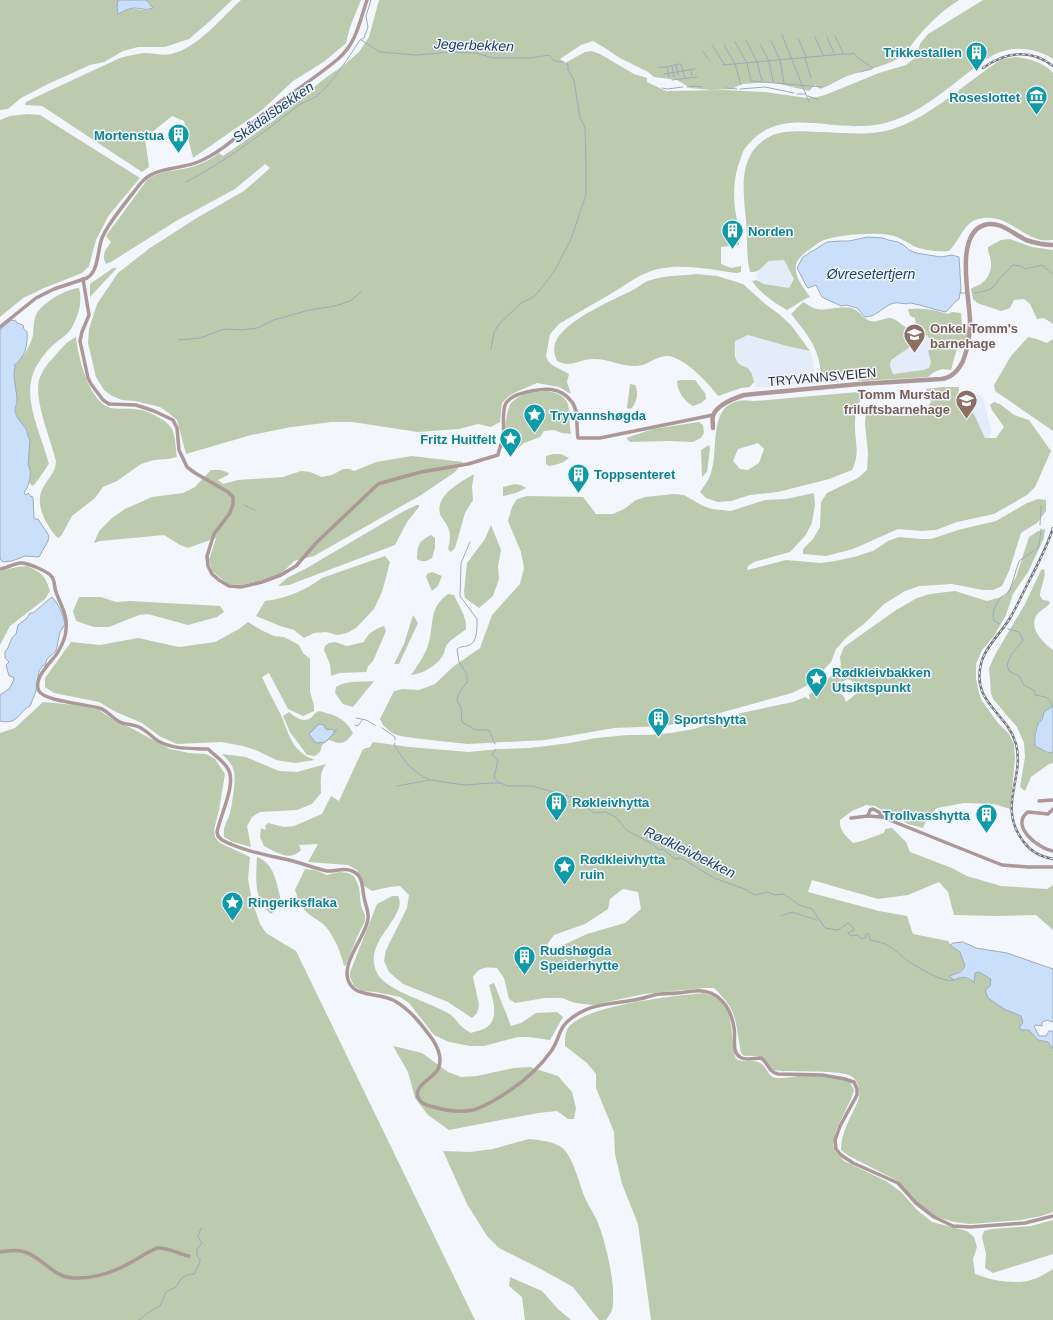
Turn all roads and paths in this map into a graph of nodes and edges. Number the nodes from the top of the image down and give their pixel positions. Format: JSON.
{"nodes":[{"id":1,"x":367,"y":0,"type":"edge"},
{"id":2,"x":1053,"y":245,"type":"edge"},
{"id":3,"x":83,"y":279,"type":"junction"},
{"id":4,"x":0,"y":327,"type":"edge"},
{"id":5,"x":713,"y":416,"type":"junction"},
{"id":6,"x":713,"y":428,"type":"dead end"},
{"id":7,"x":0,"y":569,"type":"edge"},
{"id":8,"x":1053,"y":800,"type":"edge"},
{"id":9,"x":1039,"y":801,"type":"dead end"},
{"id":10,"x":1053,"y":809,"type":"edge"},
{"id":11,"x":868,"y":816,"type":"junction"},
{"id":12,"x":882,"y":817,"type":"junction"},
{"id":13,"x":851,"y":818,"type":"dead end"},
{"id":14,"x":1053,"y":851,"type":"edge"},
{"id":15,"x":1053,"y":867,"type":"edge"},
{"id":16,"x":1053,"y":1216,"type":"edge"},
{"id":17,"x":0,"y":1252,"type":"edge"},
{"id":18,"x":189,"y":1256,"type":"dead end"}],
"edges":[{"from":1,"to":3,"type":"street"},
{"from":2,"to":5,"type":"street","name":"TRYVANNSVEIEN"},
{"from":3,"to":4,"type":"street"},
{"from":3,"to":5,"type":"street"},
{"from":5,"to":6,"type":"street"},
{"from":7,"to":16,"type":"street"},
{"from":8,"to":9,"type":"street"},
{"from":10,"to":14,"type":"street"},
{"from":11,"to":12,"type":"street"},
{"from":11,"to":12,"type":"street"},
{"from":11,"to":13,"type":"street"},
{"from":12,"to":15,"type":"street"},
{"from":17,"to":18,"type":"street"}]}
